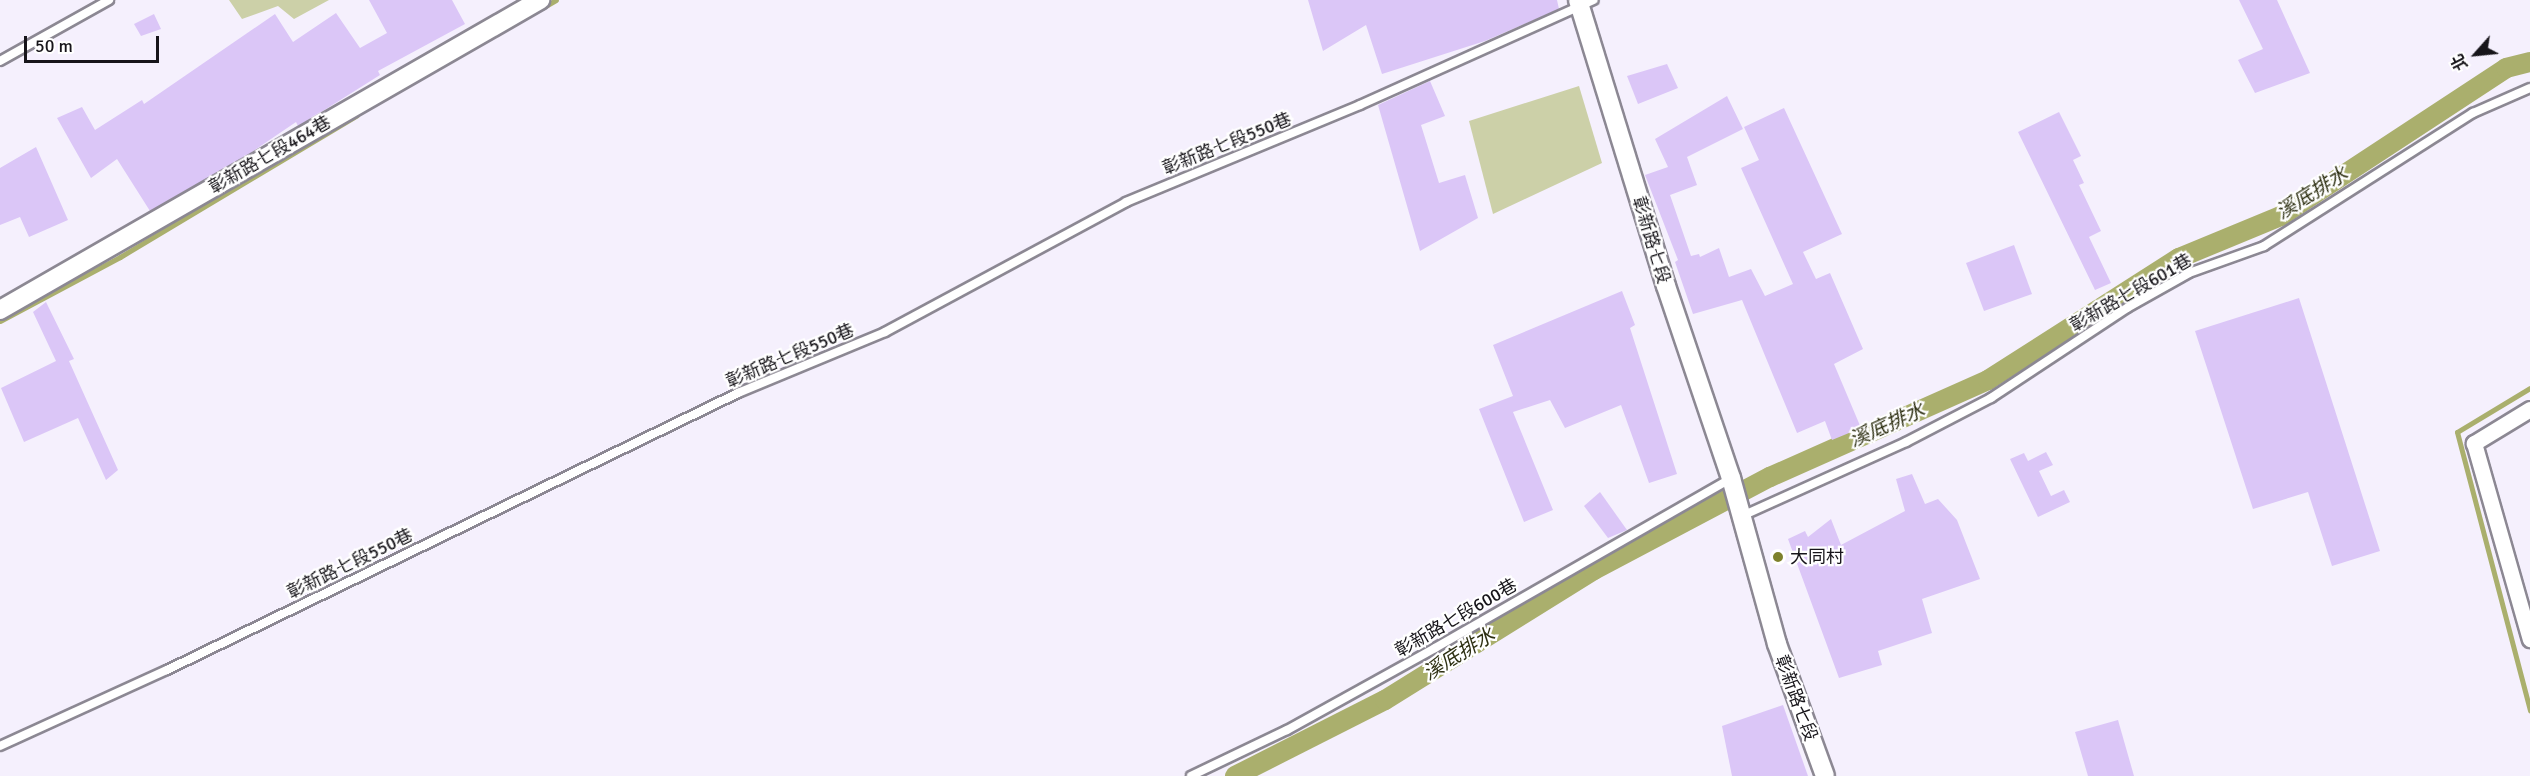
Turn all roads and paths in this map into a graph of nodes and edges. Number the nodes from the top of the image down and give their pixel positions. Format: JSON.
{"nodes":[{"id":1,"x":110,"y":0,"type":"edge"},
{"id":2,"x":540,"y":0,"type":"edge"},
{"id":3,"x":1583,"y":2,"type":"edge"},
{"id":4,"x":0,"y":61,"type":"edge"},
{"id":5,"x":2530,"y":88,"type":"edge"},
{"id":6,"x":0,"y":310,"type":"edge"},
{"id":7,"x":2530,"y":409,"type":"edge"},
{"id":8,"x":1731,"y":478,"type":"junction"},
{"id":9,"x":1742,"y":516,"type":"junction"},
{"id":10,"x":2530,"y":639,"type":"edge"},
{"id":11,"x":0,"y":746,"type":"edge"},
{"id":12,"x":1191,"y":776,"type":"edge"},
{"id":13,"x":1825,"y":776,"type":"edge"}],
"edges":[{"from":1,"to":4,"type":"lane"},
{"from":2,"to":6,"type":"street","name":"彰新路七段464巷"},
{"from":3,"to":8,"type":"street","name":"彰新路七段"},
{"from":3,"to":11,"type":"lane","name":"彰新路七段550巷"},
{"from":5,"to":9,"type":"lane","name":"彰新路七段601巷"},
{"from":7,"to":10,"type":"street"},
{"from":8,"to":9,"type":"street","name":"彰新路七段"},
{"from":8,"to":12,"type":"lane","name":"彰新路七段600巷"},
{"from":9,"to":13,"type":"street","name":"彰新路七段"}]}
